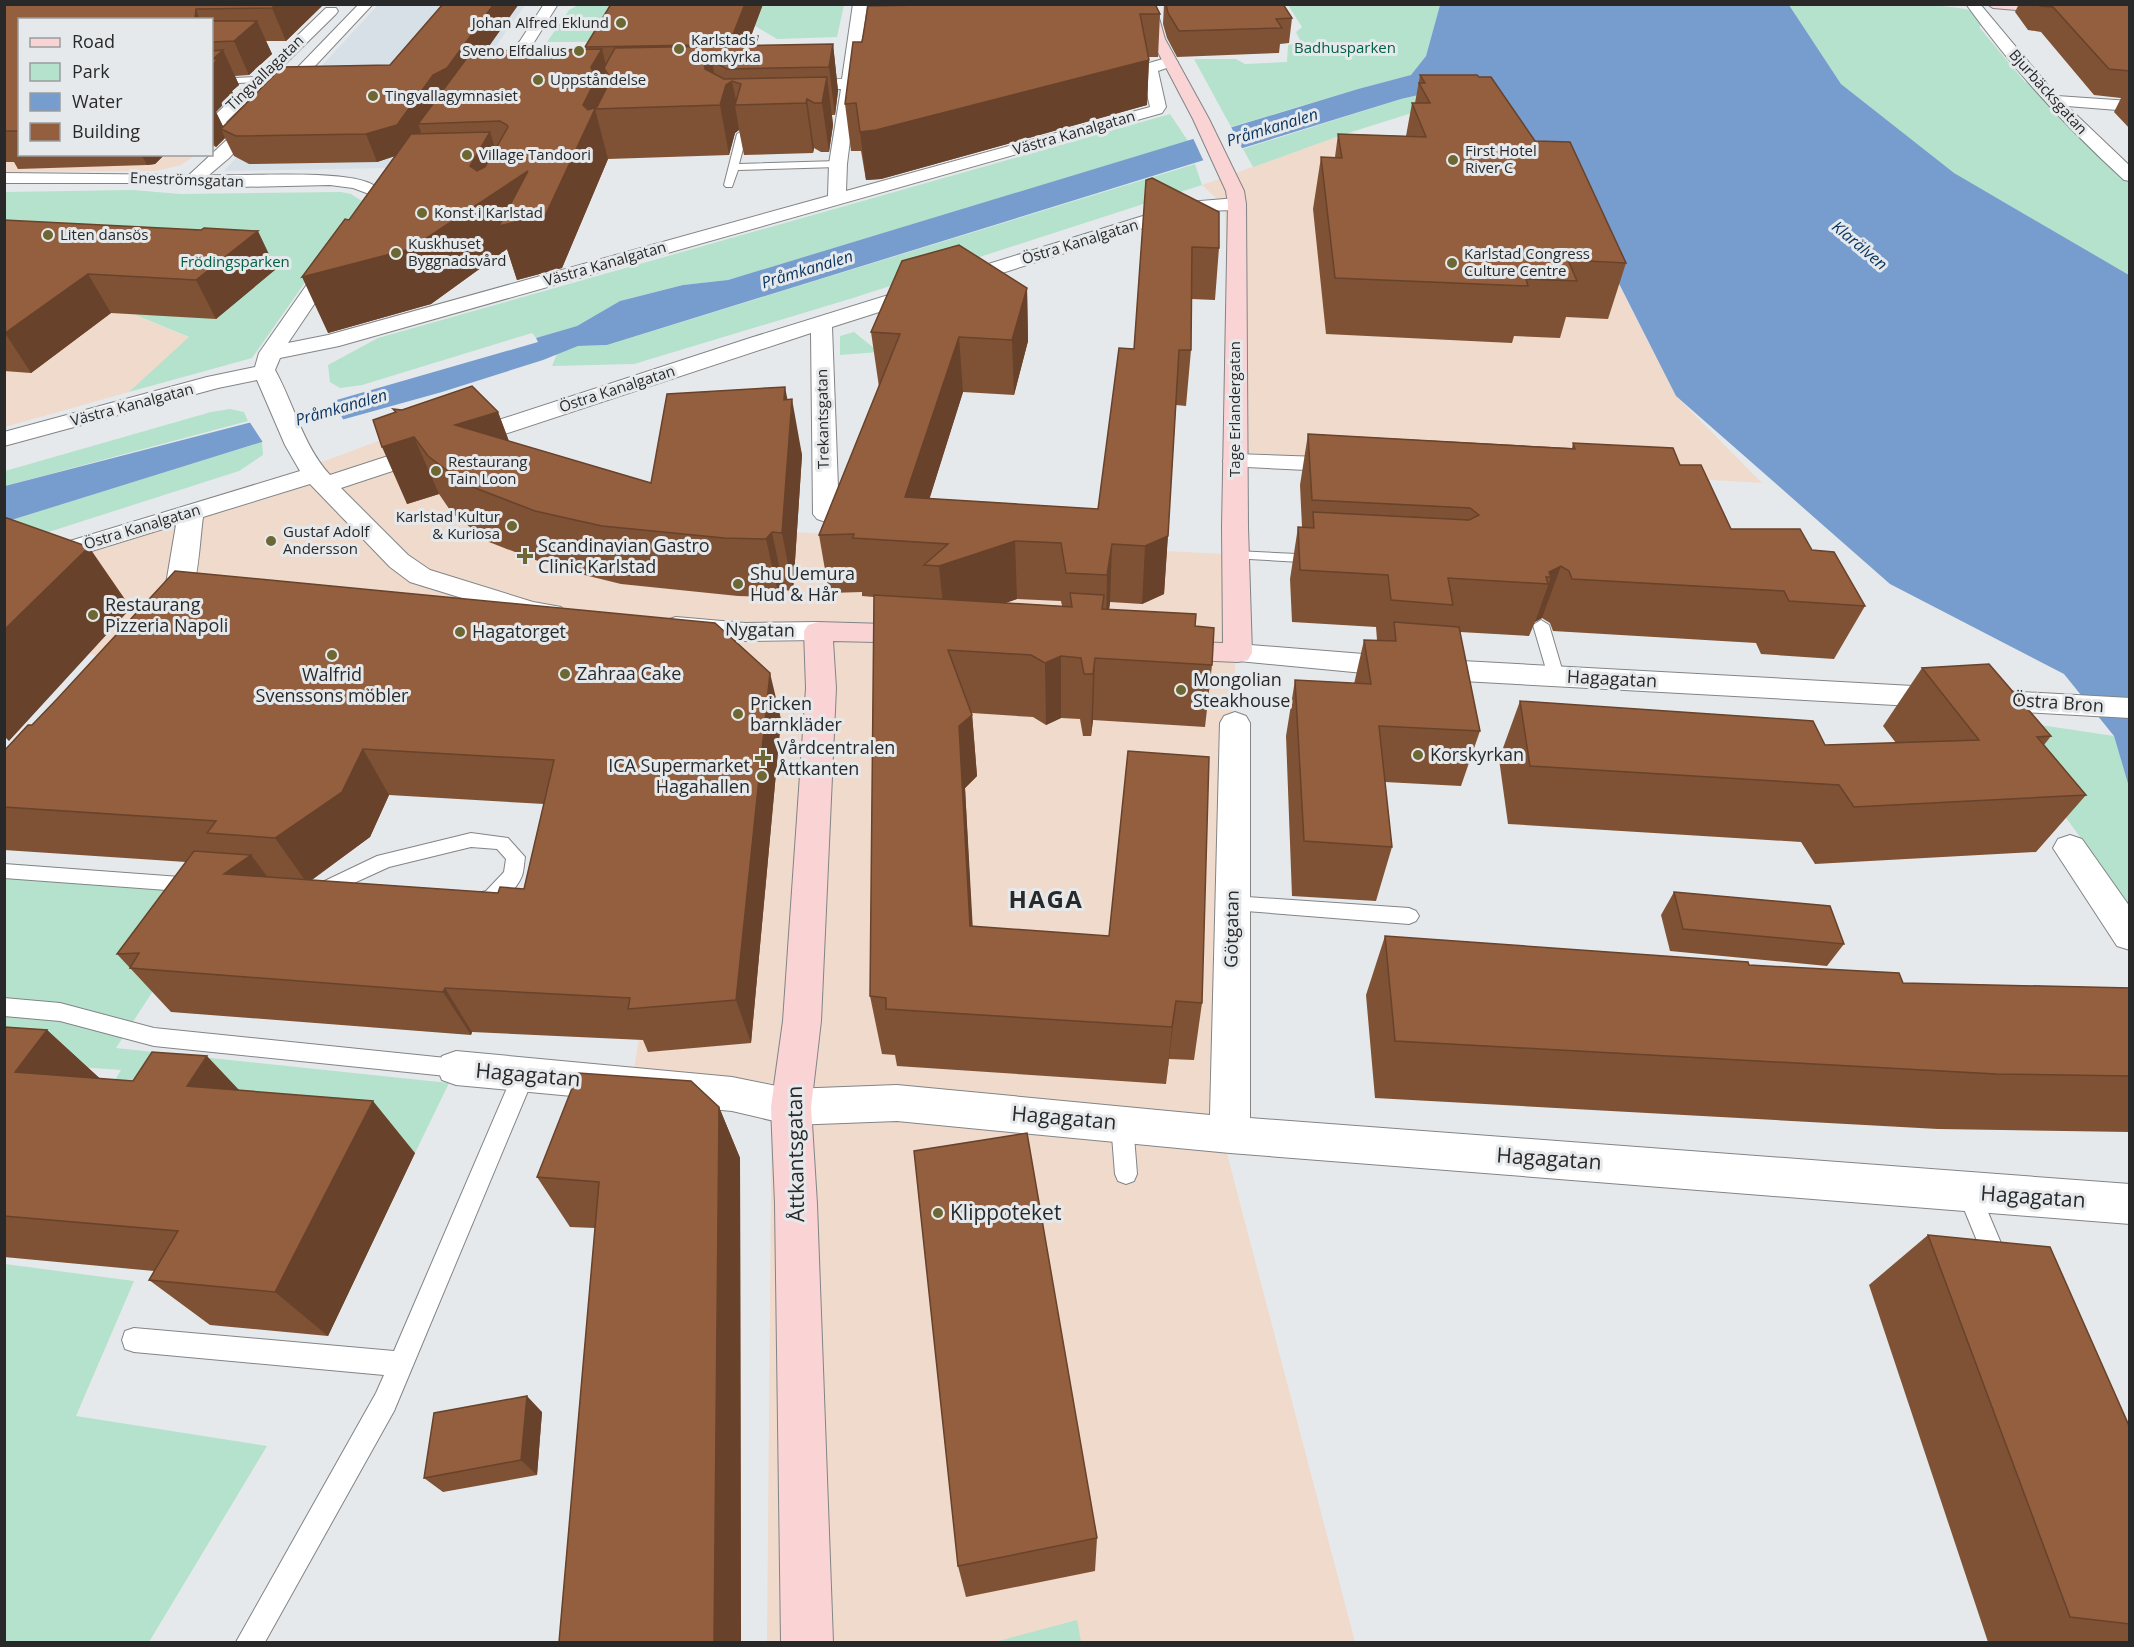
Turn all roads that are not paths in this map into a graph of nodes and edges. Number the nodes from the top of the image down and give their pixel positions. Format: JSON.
{"nodes":[{"id":1,"x":337,"y":4,"type":"edge"},
{"id":2,"x":367,"y":4,"type":"edge"},
{"id":3,"x":551,"y":4,"type":"edge"},
{"id":4,"x":860,"y":4,"type":"edge"},
{"id":5,"x":1148,"y":4,"type":"edge"},
{"id":6,"x":1972,"y":4,"type":"edge"},
{"id":7,"x":1993,"y":4,"type":"edge"},
{"id":8,"x":2130,"y":16,"type":"edge"},
{"id":9,"x":272,"y":47,"type":"edge"},
{"id":10,"x":293,"y":47,"type":"junction"},
{"id":11,"x":1170,"y":62,"type":"junction"},
{"id":12,"x":258,"y":80,"type":"junction"},
{"id":13,"x":213,"y":82,"type":"edge"},
{"id":14,"x":848,"y":84,"type":"junction"},
{"id":15,"x":777,"y":86,"type":"edge"},
{"id":16,"x":500,"y":90,"type":"edge"},
{"id":17,"x":2053,"y":100,"type":"junction"},
{"id":18,"x":2130,"y":106,"type":"edge"},
{"id":19,"x":245,"y":131,"type":"junction"},
{"id":20,"x":742,"y":134,"type":"edge"},
{"id":21,"x":838,"y":164,"type":"junction"},
{"id":22,"x":733,"y":166,"type":"junction"},
{"id":23,"x":2130,"y":176,"type":"edge"},
{"id":24,"x":4,"y":178,"type":"edge"},
{"id":25,"x":194,"y":180,"type":"junction"},
{"id":26,"x":729,"y":184,"type":"dead end"},
{"id":27,"x":375,"y":193,"type":"edge"},
{"id":28,"x":837,"y":199,"type":"junction"},
{"id":29,"x":1237,"y":204,"type":"junction"},
{"id":30,"x":348,"y":240,"type":"edge"},
{"id":31,"x":821,"y":324,"type":"junction"},
{"id":32,"x":267,"y":362,"type":"junction"},
{"id":33,"x":4,"y":439,"type":"edge"},
{"id":34,"x":1235,"y":461,"type":"junction"},
{"id":35,"x":1377,"y":466,"type":"edge"},
{"id":36,"x":319,"y":480,"type":"junction"},
{"id":37,"x":191,"y":512,"type":"junction"},
{"id":38,"x":825,"y":514,"type":"edge"},
{"id":39,"x":1236,"y":555,"type":"junction"},
{"id":40,"x":1328,"y":560,"type":"edge"},
{"id":41,"x":4,"y":570,"type":"edge"},
{"id":42,"x":572,"y":616,"type":"edge"},
{"id":43,"x":648,"y":624,"type":"edge"},
{"id":44,"x":1541,"y":625,"type":"edge"},
{"id":45,"x":147,"y":626,"type":"edge"},
{"id":46,"x":818,"y":632,"type":"junction"},
{"id":47,"x":945,"y":635,"type":"edge"},
{"id":48,"x":1146,"y":648,"type":"edge"},
{"id":49,"x":1238,"y":653,"type":"junction"},
{"id":50,"x":1556,"y":676,"type":"junction"},
{"id":51,"x":1986,"y":699,"type":"joint"},
{"id":52,"x":2130,"y":708,"type":"edge"},
{"id":53,"x":1235,"y":723,"type":"dead end"},
{"id":54,"x":2070,"y":848,"type":"edge"},
{"id":55,"x":4,"y":871,"type":"edge"},
{"id":56,"x":217,"y":887,"type":"edge"},
{"id":57,"x":348,"y":896,"type":"edge"},
{"id":58,"x":455,"y":903,"type":"edge"},
{"id":59,"x":1233,"y":903,"type":"junction"},
{"id":60,"x":1409,"y":915,"type":"dead end"},
{"id":61,"x":2130,"y":936,"type":"edge"},
{"id":62,"x":4,"y":1007,"type":"edge"},
{"id":63,"x":456,"y":1068,"type":"joint"},
{"id":64,"x":524,"y":1074,"type":"junction"},
{"id":65,"x":791,"y":1107,"type":"junction"},
{"id":66,"x":1122,"y":1123,"type":"junction"},
{"id":67,"x":1230,"y":1135,"type":"junction"},
{"id":68,"x":1126,"y":1174,"type":"dead end"},
{"id":69,"x":1968,"y":1192,"type":"junction"},
{"id":70,"x":2126,"y":1211,"type":"edge"},
{"id":71,"x":2004,"y":1280,"type":"edge"},
{"id":72,"x":134,"y":1340,"type":"dead end"},
{"id":73,"x":401,"y":1364,"type":"junction"},
{"id":74,"x":250,"y":1642,"type":"edge"},
{"id":75,"x":807,"y":1642,"type":"edge"}],
"edges":[{"from":1,"to":10,"type":"street","name":"Tingvallagatan"},
{"from":2,"to":19,"type":"street","name":"Tingvallagatan"},
{"from":3,"to":16,"type":"street"},
{"from":4,"to":14,"type":"street"},
{"from":5,"to":11,"type":"street","name":"Tage Erlandergatan"},
{"from":6,"to":17,"type":"street","name":"Bjurbäcksgatan"},
{"from":7,"to":8,"type":"street"},
{"from":9,"to":10,"type":"street"},
{"from":10,"to":12,"type":"street","name":"Tingvallagatan"},
{"from":11,"to":28,"type":"street","name":"Västra Kanalgatan"},
{"from":11,"to":29,"type":"street","name":"Tage Erlandergatan"},
{"from":12,"to":13,"type":"lane"},
{"from":12,"to":19,"type":"street","name":"Tingvallagatan"},
{"from":14,"to":15,"type":"street"},
{"from":14,"to":21,"type":"street"},
{"from":17,"to":18,"type":"street"},
{"from":17,"to":23,"type":"street","name":"Bjurbäcksgatan"},
{"from":19,"to":25,"type":"street","name":"Tingvallagatan"},
{"from":20,"to":22,"type":"lane"},
{"from":21,"to":22,"type":"lane"},
{"from":21,"to":28,"type":"street"},
{"from":22,"to":26,"type":"lane"},
{"from":24,"to":25,"type":"street","name":"Eneströmsgatan"},
{"from":25,"to":27,"type":"street","name":"Eneströmsgatan"},
{"from":28,"to":32,"type":"street","name":"Västra Kanalgatan"},
{"from":29,"to":31,"type":"street","name":"Östra Kanalgatan"},
{"from":29,"to":34,"type":"street","name":"Tage Erlandergatan"},
{"from":30,"to":32,"type":"street"},
{"from":31,"to":36,"type":"street","name":"Östra Kanalgatan"},
{"from":31,"to":38,"type":"street","name":"Trekantsgatan"},
{"from":32,"to":33,"type":"street","name":"Västra Kanalgatan"},
{"from":32,"to":36,"type":"street"},
{"from":34,"to":35,"type":"street"},
{"from":34,"to":39,"type":"street","name":"Tage Erlandergatan"},
{"from":36,"to":37,"type":"street","name":"Östra Kanalgatan"},
{"from":36,"to":42,"type":"street"},
{"from":37,"to":41,"type":"street","name":"Östra Kanalgatan"},
{"from":37,"to":45,"type":"street"},
{"from":39,"to":40,"type":"lane"},
{"from":39,"to":49,"type":"street","name":"Tage Erlandergatan"},
{"from":43,"to":46,"type":"street","name":"Nygatan"},
{"from":44,"to":50,"type":"lane"},
{"from":46,"to":47,"type":"street","name":"Nygatan"},
{"from":46,"to":65,"type":"street","name":"Åttkantsgatan"},
{"from":48,"to":49,"type":"street"},
{"from":49,"to":50,"type":"street","name":"Hagagatan"},
{"from":50,"to":51,"type":"street","name":"Hagagatan"},
{"from":51,"to":52,"type":"street","name":"Östra Bron"},
{"from":53,"to":59,"type":"street","name":"Götgatan"},
{"from":54,"to":61,"type":"street"},
{"from":55,"to":56,"type":"lane"},
{"from":57,"to":58,"type":"lane"},
{"from":59,"to":60,"type":"lane"},
{"from":59,"to":67,"type":"street","name":"Götgatan"},
{"from":62,"to":63,"type":"lane","name":"Hagagatan"},
{"from":63,"to":64,"type":"street","name":"Hagagatan"},
{"from":64,"to":65,"type":"street","name":"Hagagatan"},
{"from":64,"to":73,"type":"lane"},
{"from":65,"to":66,"type":"street","name":"Hagagatan"},
{"from":65,"to":75,"type":"street","name":"Åttkantsgatan"},
{"from":66,"to":67,"type":"street","name":"Hagagatan"},
{"from":66,"to":68,"type":"lane"},
{"from":67,"to":69,"type":"street","name":"Hagagatan"},
{"from":69,"to":70,"type":"street","name":"Hagagatan"},
{"from":69,"to":71,"type":"lane"},
{"from":72,"to":73,"type":"lane"},
{"from":73,"to":74,"type":"lane"}]}
